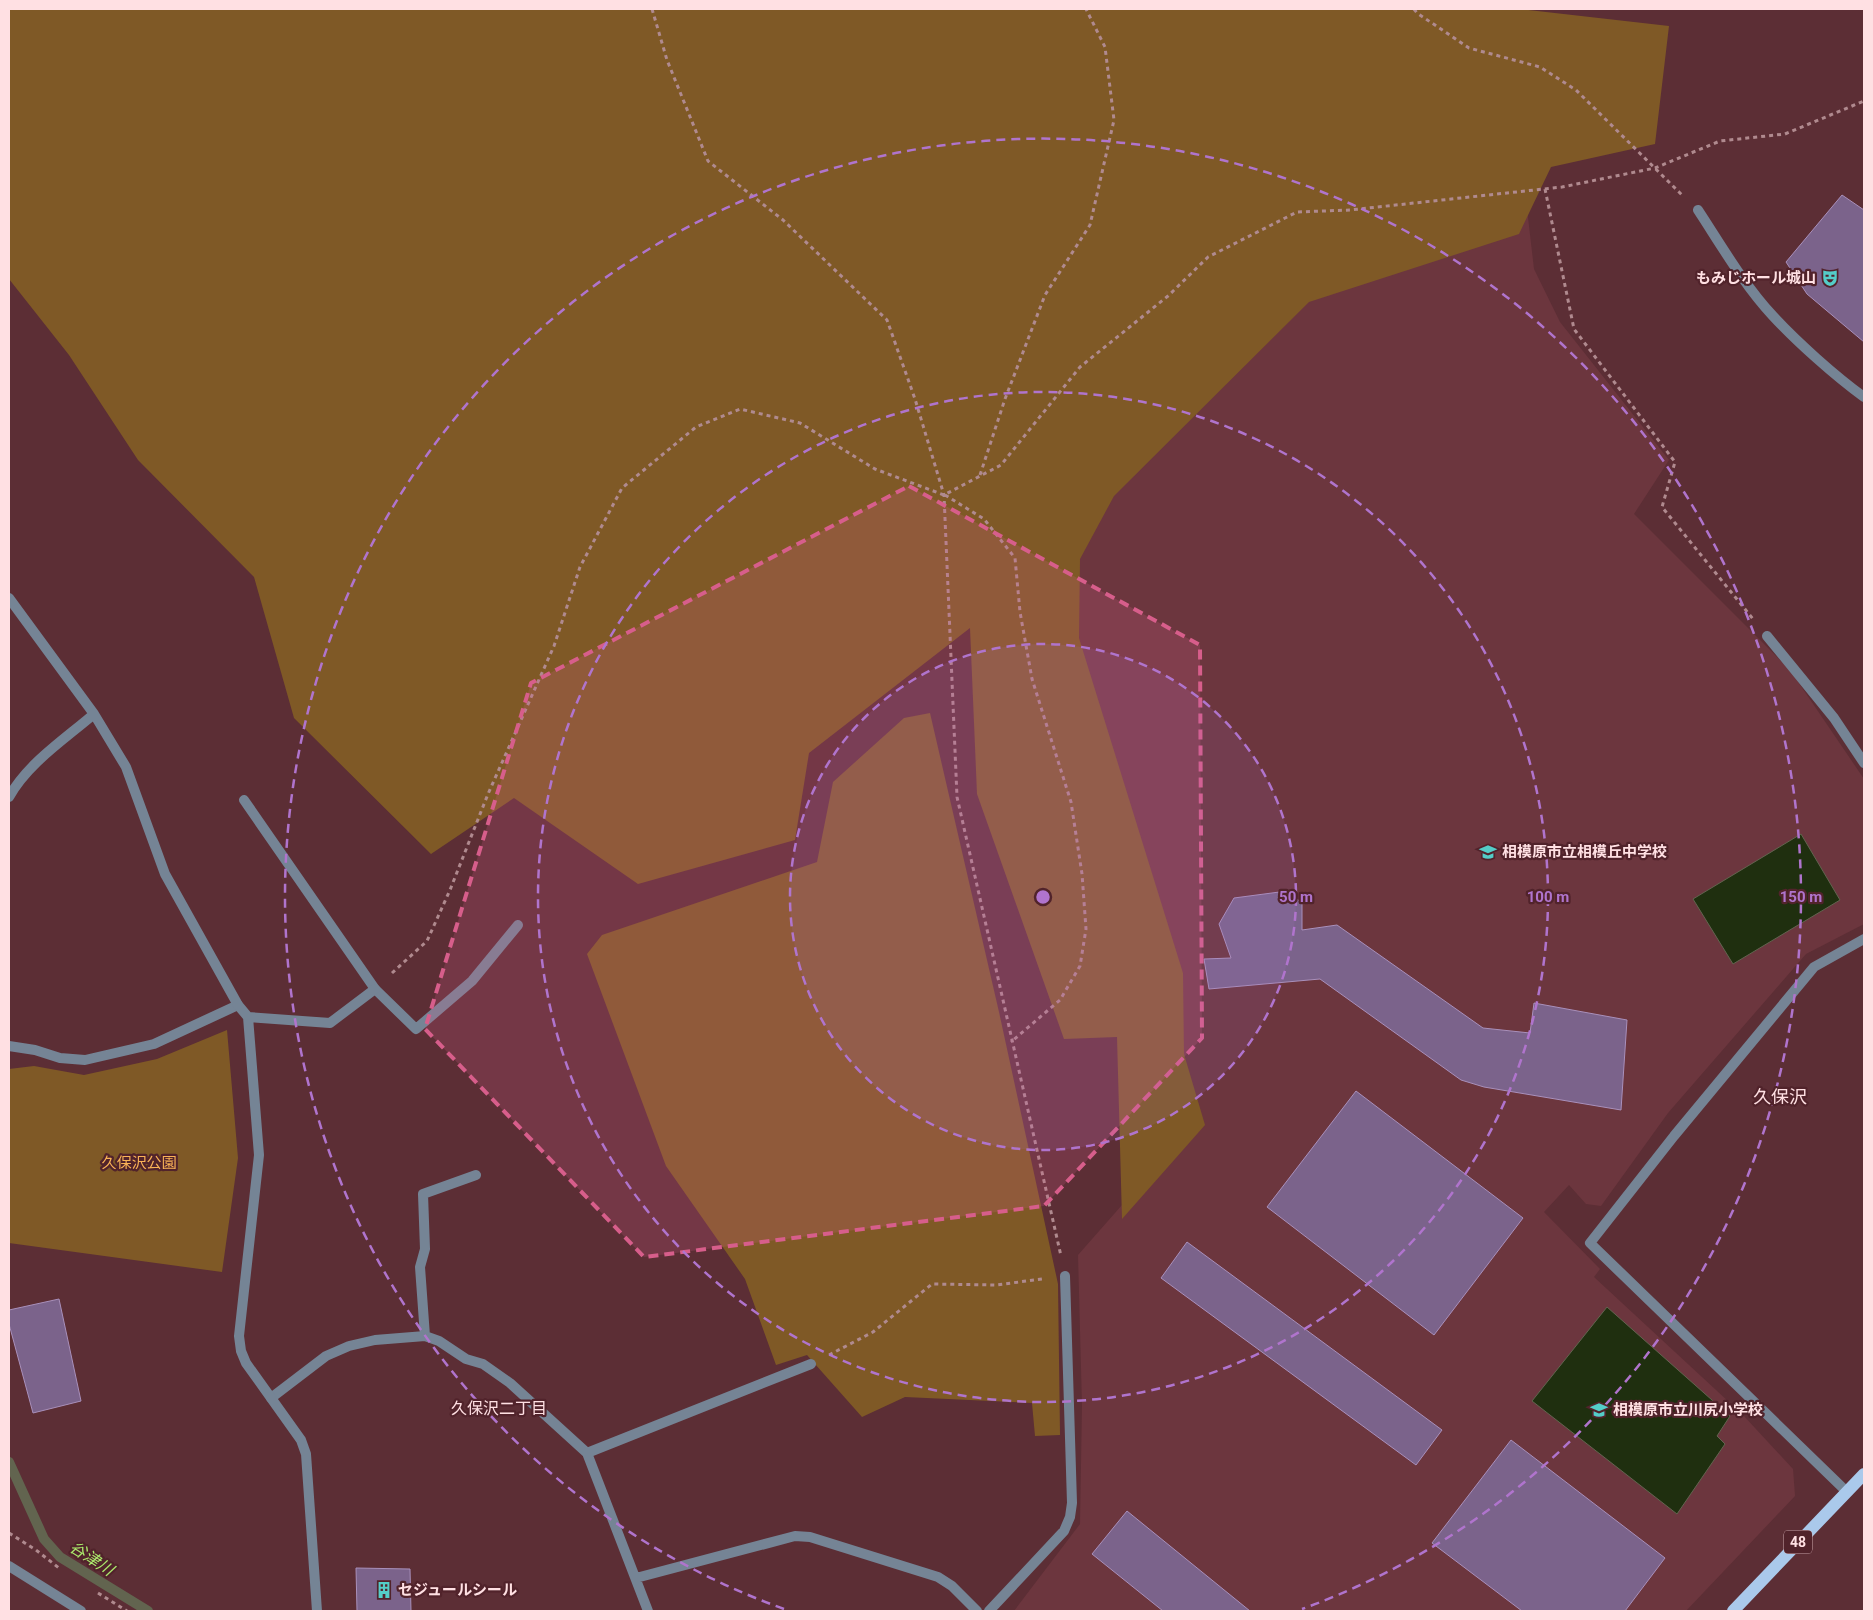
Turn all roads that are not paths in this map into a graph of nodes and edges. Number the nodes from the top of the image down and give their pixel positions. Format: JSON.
{"nodes":[{"id":1,"x":1698,"y":210,"type":"road end"},
{"id":2,"x":1864,"y":397,"type":"edge"},
{"id":3,"x":9,"y":598,"type":"edge"},
{"id":4,"x":1767,"y":636,"type":"road end"},
{"id":5,"x":94,"y":714,"type":"junction"},
{"id":6,"x":1864,"y":763,"type":"edge"},
{"id":7,"x":9,"y":797,"type":"edge"},
{"id":8,"x":244,"y":800,"type":"dead end"},
{"id":9,"x":518,"y":925,"type":"dead end"},
{"id":10,"x":1864,"y":939,"type":"edge"},
{"id":11,"x":375,"y":989,"type":"junction"},
{"id":12,"x":238,"y":1005,"type":"junction"},
{"id":13,"x":248,"y":1017,"type":"junction"},
{"id":14,"x":9,"y":1046,"type":"edge"},
{"id":15,"x":476,"y":1175,"type":"dead end"},
{"id":16,"x":1066,"y":1276,"type":"road end"},
{"id":17,"x":425,"y":1336,"type":"junction"},
{"id":18,"x":812,"y":1364,"type":"road end"},
{"id":19,"x":271,"y":1398,"type":"junction"},
{"id":20,"x":588,"y":1453,"type":"junction"},
{"id":21,"x":1864,"y":1474,"type":"edge"},
{"id":22,"x":1847,"y":1492,"type":"junction"},
{"id":23,"x":9,"y":1566,"type":"edge"},
{"id":24,"x":636,"y":1578,"type":"junction"},
{"id":25,"x":81,"y":1611,"type":"edge"},
{"id":26,"x":317,"y":1611,"type":"edge"},
{"id":27,"x":648,"y":1611,"type":"edge"},
{"id":28,"x":977,"y":1611,"type":"edge"},
{"id":29,"x":989,"y":1611,"type":"edge"},
{"id":30,"x":1733,"y":1611,"type":"edge"}],
"edges":[{"from":1,"to":2,"type":"street"},
{"from":3,"to":5,"type":"street"},
{"from":4,"to":6,"type":"street"},
{"from":5,"to":7,"type":"street"},
{"from":5,"to":12,"type":"street"},
{"from":8,"to":11,"type":"street"},
{"from":9,"to":11,"type":"street"},
{"from":10,"to":22,"type":"street"},
{"from":11,"to":13,"type":"street"},
{"from":12,"to":13,"type":"street"},
{"from":12,"to":14,"type":"street"},
{"from":13,"to":19,"type":"street"},
{"from":15,"to":17,"type":"street"},
{"from":16,"to":29,"type":"street"},
{"from":17,"to":19,"type":"street"},
{"from":17,"to":20,"type":"street"},
{"from":18,"to":20,"type":"street"},
{"from":19,"to":26,"type":"street"},
{"from":20,"to":24,"type":"street"},
{"from":21,"to":22,"type":"main road","number":"48"},
{"from":22,"to":30,"type":"main road","number":"48"},
{"from":23,"to":25,"type":"street"},
{"from":24,"to":27,"type":"street"},
{"from":24,"to":28,"type":"street"}]}
